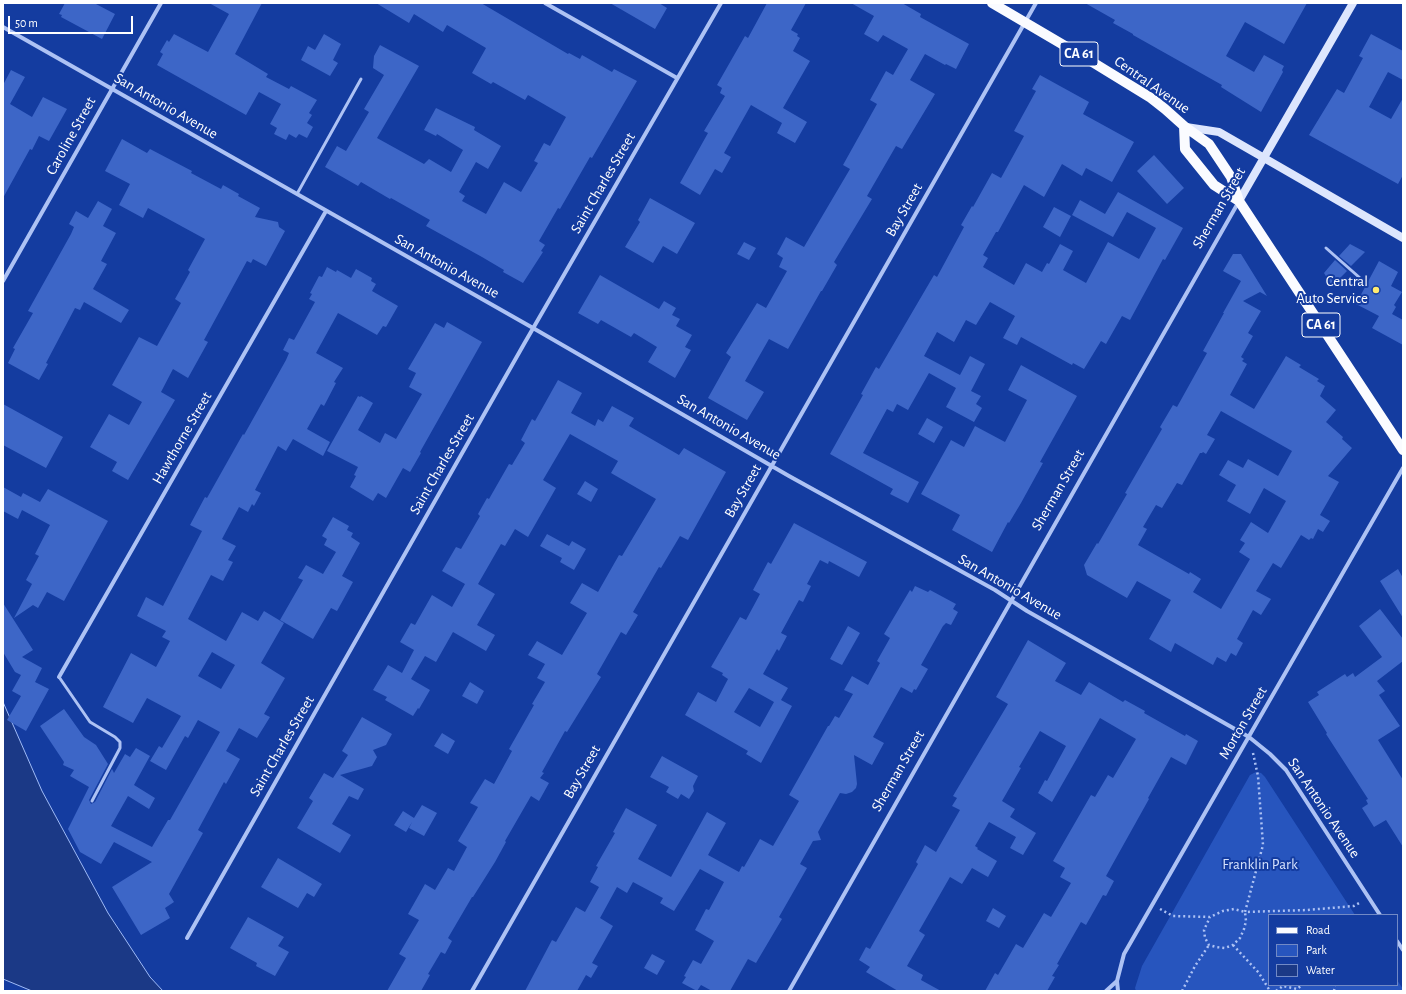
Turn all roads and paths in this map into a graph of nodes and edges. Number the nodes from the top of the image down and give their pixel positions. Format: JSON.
{"nodes":[{"id":1,"x":161,"y":3,"type":"edge"},
{"id":2,"x":545,"y":3,"type":"edge"},
{"id":3,"x":721,"y":3,"type":"edge"},
{"id":4,"x":992,"y":3,"type":"edge"},
{"id":5,"x":1036,"y":3,"type":"edge"},
{"id":6,"x":1353,"y":3,"type":"edge"},
{"id":7,"x":1025,"y":22,"type":"junction"},
{"id":8,"x":3,"y":27,"type":"edge"},
{"id":9,"x":677,"y":78,"type":"junction"},
{"id":10,"x":361,"y":79,"type":"dead end"},
{"id":11,"x":111,"y":89,"type":"junction"},
{"id":12,"x":1184,"y":126,"type":"junction"},
{"id":13,"x":1263,"y":158,"type":"junction"},
{"id":14,"x":297,"y":195,"type":"junction"},
{"id":15,"x":1239,"y":201,"type":"junction"},
{"id":16,"x":326,"y":211,"type":"junction"},
{"id":17,"x":1403,"y":238,"type":"edge"},
{"id":18,"x":1326,"y":248,"type":"dead end"},
{"id":19,"x":1360,"y":278,"type":"dead end"},
{"id":20,"x":3,"y":281,"type":"edge"},
{"id":21,"x":533,"y":328,"type":"junction"},
{"id":22,"x":1403,"y":450,"type":"edge"},
{"id":23,"x":772,"y":466,"type":"junction"},
{"id":24,"x":1403,"y":468,"type":"edge"},
{"id":25,"x":1011,"y":601,"type":"junction"},
{"id":26,"x":59,"y":677,"type":"joint"},
{"id":27,"x":1249,"y":737,"type":"junction"},
{"id":28,"x":92,"y":801,"type":"dead end"},
{"id":29,"x":1369,"y":897,"type":"junction"},
{"id":30,"x":1152,"y":905,"type":"junction"},
{"id":31,"x":1245,"y":912,"type":"junction"},
{"id":32,"x":1379,"y":914,"type":"edge"},
{"id":33,"x":1210,"y":917,"type":"junction"},
{"id":34,"x":187,"y":938,"type":"dead end"},
{"id":35,"x":1208,"y":945,"type":"junction"},
{"id":36,"x":1233,"y":945,"type":"junction"},
{"id":37,"x":1117,"y":981,"type":"junction"},
{"id":38,"x":1283,"y":986,"type":"edge"},
{"id":39,"x":1301,"y":986,"type":"edge"},
{"id":40,"x":472,"y":991,"type":"edge"},
{"id":41,"x":788,"y":991,"type":"edge"},
{"id":42,"x":1106,"y":991,"type":"edge"},
{"id":43,"x":1118,"y":991,"type":"edge"},
{"id":44,"x":1182,"y":991,"type":"edge"},
{"id":45,"x":1270,"y":991,"type":"edge"}],
"edges":[{"from":1,"to":11,"type":"street","name":"Caroline Street"},
{"from":2,"to":9,"type":"street"},
{"from":3,"to":9,"type":"street","name":"Saint Charles Street"},
{"from":4,"to":7,"type":"main road","name":"Central Avenue","number":"CA 61"},
{"from":5,"to":7,"type":"street","name":"Bay Street"},
{"from":6,"to":13,"type":"street","name":"Sherman Street"},
{"from":7,"to":12,"type":"main road","name":"Central Avenue","number":"CA 61"},
{"from":7,"to":23,"type":"street","name":"Bay Street"},
{"from":8,"to":11,"type":"street","name":"San Antonio Avenue"},
{"from":9,"to":21,"type":"street","name":"Saint Charles Street"},
{"from":10,"to":14,"type":"lane"},
{"from":11,"to":14,"type":"street","name":"San Antonio Avenue"},
{"from":11,"to":20,"type":"street","name":"Caroline Street"},
{"from":12,"to":13,"type":"street","name":"Central Avenue"},
{"from":12,"to":15,"type":"main road","number":"CA 61"},
{"from":12,"to":15,"type":"main road","number":"CA 61"},
{"from":13,"to":15,"type":"street","name":"Sherman Street"},
{"from":13,"to":17,"type":"street","name":"Central Avenue"},
{"from":14,"to":16,"type":"street","name":"San Antonio Avenue"},
{"from":15,"to":22,"type":"main road","number":"CA 61"},
{"from":15,"to":25,"type":"street","name":"Sherman Street"},
{"from":16,"to":21,"type":"street","name":"San Antonio Avenue"},
{"from":16,"to":26,"type":"street","name":"Hawthorne Street"},
{"from":18,"to":19,"type":"lane"},
{"from":21,"to":23,"type":"street","name":"San Antonio Avenue"},
{"from":21,"to":34,"type":"street","name":"Saint Charles Street"},
{"from":23,"to":25,"type":"street","name":"San Antonio Avenue"},
{"from":23,"to":40,"type":"street","name":"Bay Street"},
{"from":24,"to":27,"type":"street","name":"Morton Street"},
{"from":25,"to":27,"type":"street","name":"San Antonio Avenue"},
{"from":25,"to":41,"type":"street","name":"Sherman Street"},
{"from":26,"to":28,"type":"lane"},
{"from":27,"to":29,"type":"street","name":"San Antonio Avenue"},
{"from":27,"to":30,"type":"street","name":"Morton Street"},
{"from":27,"to":31,"type":"path"},
{"from":29,"to":31,"type":"path"},
{"from":29,"to":32,"type":"street","name":"San Antonio Avenue"},
{"from":30,"to":33,"type":"path"},
{"from":30,"to":37,"type":"street","name":"Morton Street"},
{"from":31,"to":33,"type":"path"},
{"from":31,"to":36,"type":"path"},
{"from":33,"to":35,"type":"path"},
{"from":35,"to":36,"type":"path"},
{"from":35,"to":44,"type":"path"},
{"from":36,"to":45,"type":"path"},
{"from":37,"to":42,"type":"street"},
{"from":37,"to":43,"type":"street"},
{"from":38,"to":39,"type":"path"}]}
